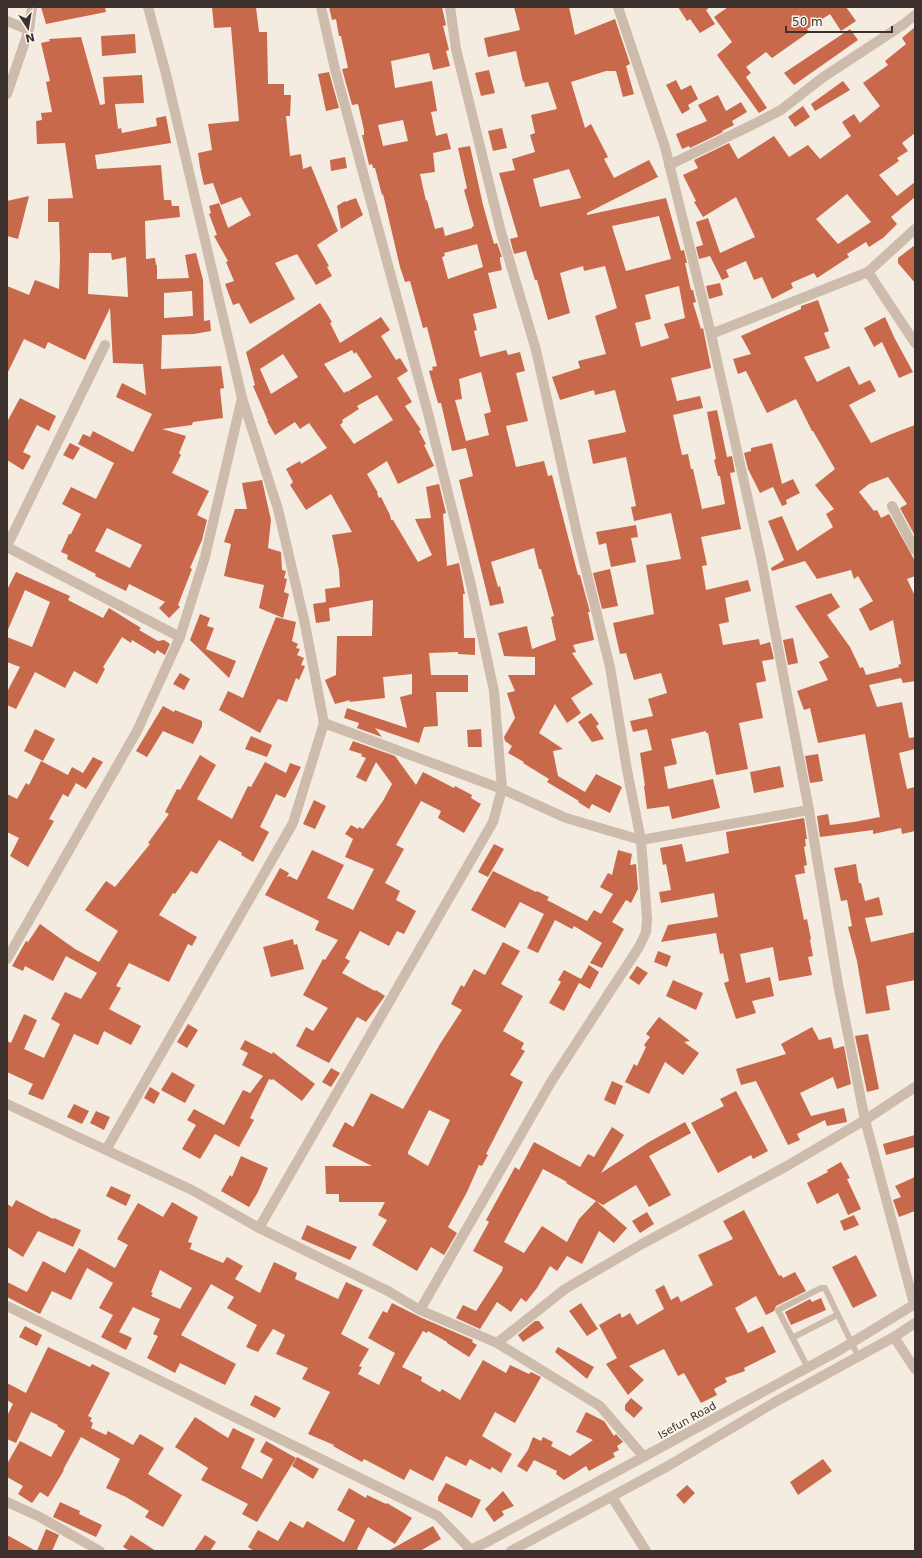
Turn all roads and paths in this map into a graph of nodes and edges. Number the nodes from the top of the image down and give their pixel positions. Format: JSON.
{"nodes":[{"id":1,"x":32,"y":7,"type":"edge"},
{"id":2,"x":148,"y":7,"type":"edge"},
{"id":3,"x":321,"y":7,"type":"edge"},
{"id":4,"x":450,"y":7,"type":"edge"},
{"id":5,"x":618,"y":7,"type":"edge"},
{"id":6,"x":915,"y":15,"type":"edge"},
{"id":7,"x":7,"y":21,"type":"edge"},
{"id":8,"x":29,"y":30,"type":"junction"},
{"id":9,"x":7,"y":94,"type":"edge"},
{"id":10,"x":669,"y":164,"type":"junction"},
{"id":11,"x":915,"y":229,"type":"edge"},
{"id":12,"x":868,"y":272,"type":"junction"},
{"id":13,"x":711,"y":334,"type":"junction"},
{"id":14,"x":915,"y":343,"type":"edge"},
{"id":15,"x":105,"y":345,"type":"dead end"},
{"id":16,"x":242,"y":398,"type":"junction"},
{"id":17,"x":892,"y":506,"type":"dead end"},
{"id":18,"x":7,"y":547,"type":"edge"},
{"id":19,"x":915,"y":550,"type":"edge"},
{"id":20,"x":180,"y":637,"type":"junction"},
{"id":21,"x":324,"y":723,"type":"junction"},
{"id":22,"x":502,"y":789,"type":"junction"},
{"id":23,"x":808,"y":810,"type":"junction"},
{"id":24,"x":641,"y":840,"type":"junction"},
{"id":25,"x":7,"y":959,"type":"edge"},
{"id":26,"x":915,"y":1087,"type":"edge"},
{"id":27,"x":7,"y":1104,"type":"edge"},
{"id":28,"x":865,"y":1120,"type":"junction"},
{"id":29,"x":106,"y":1150,"type":"junction"},
{"id":30,"x":259,"y":1228,"type":"junction"},
{"id":31,"x":914,"y":1304,"type":"edge"},
{"id":32,"x":7,"y":1306,"type":"edge"},
{"id":33,"x":420,"y":1310,"type":"junction"},
{"id":34,"x":837,"y":1315,"type":"junction"},
{"id":35,"x":915,"y":1323,"type":"edge"},
{"id":36,"x":894,"y":1337,"type":"junction"},
{"id":37,"x":792,"y":1338,"type":"junction"},
{"id":38,"x":851,"y":1343,"type":"junction"},
{"id":39,"x":497,"y":1344,"type":"junction"},
{"id":40,"x":858,"y":1356,"type":"junction"},
{"id":41,"x":808,"y":1368,"type":"junction"},
{"id":42,"x":915,"y":1369,"type":"edge"},
{"id":43,"x":644,"y":1457,"type":"junction"},
{"id":44,"x":612,"y":1497,"type":"junction"},
{"id":45,"x":7,"y":1502,"type":"edge"},
{"id":46,"x":470,"y":1550,"type":"edge"},
{"id":47,"x":100,"y":1551,"type":"edge"},
{"id":48,"x":510,"y":1551,"type":"edge"},
{"id":49,"x":646,"y":1551,"type":"edge"}],
"edges":[{"from":1,"to":8,"type":"street"},
{"from":2,"to":16,"type":"street"},
{"from":3,"to":22,"type":"street"},
{"from":4,"to":24,"type":"street"},
{"from":5,"to":10,"type":"street"},
{"from":6,"to":10,"type":"street"},
{"from":7,"to":8,"type":"street"},
{"from":8,"to":9,"type":"street"},
{"from":10,"to":13,"type":"street"},
{"from":11,"to":12,"type":"street"},
{"from":12,"to":13,"type":"street"},
{"from":12,"to":14,"type":"street"},
{"from":13,"to":23,"type":"street"},
{"from":15,"to":18,"type":"street"},
{"from":16,"to":20,"type":"street"},
{"from":16,"to":21,"type":"street"},
{"from":17,"to":19,"type":"street"},
{"from":18,"to":20,"type":"street"},
{"from":20,"to":25,"type":"street"},
{"from":21,"to":22,"type":"street"},
{"from":21,"to":29,"type":"street"},
{"from":22,"to":24,"type":"street"},
{"from":22,"to":30,"type":"street"},
{"from":23,"to":24,"type":"street"},
{"from":23,"to":28,"type":"street"},
{"from":24,"to":33,"type":"street"},
{"from":26,"to":28,"type":"street"},
{"from":27,"to":29,"type":"street"},
{"from":28,"to":31,"type":"street"},
{"from":28,"to":39,"type":"street"},
{"from":29,"to":30,"type":"street"},
{"from":30,"to":33,"type":"street"},
{"from":31,"to":38,"type":"street","name":"Isefun Road"},
{"from":32,"to":46,"type":"street"},
{"from":33,"to":39,"type":"street"},
{"from":34,"to":37,"type":"lane"},
{"from":34,"to":37,"type":"lane"},
{"from":34,"to":38,"type":"lane"},
{"from":35,"to":36,"type":"street"},
{"from":36,"to":40,"type":"street"},
{"from":36,"to":42,"type":"street"},
{"from":37,"to":41,"type":"lane"},
{"from":38,"to":40,"type":"lane"},
{"from":38,"to":41,"type":"street","name":"Isefun Road"},
{"from":39,"to":43,"type":"street"},
{"from":40,"to":44,"type":"street"},
{"from":41,"to":43,"type":"street","name":"Isefun Road"},
{"from":43,"to":46,"type":"street","name":"Isefun Road"},
{"from":44,"to":48,"type":"street"},
{"from":44,"to":49,"type":"street"},
{"from":45,"to":47,"type":"street"}]}
